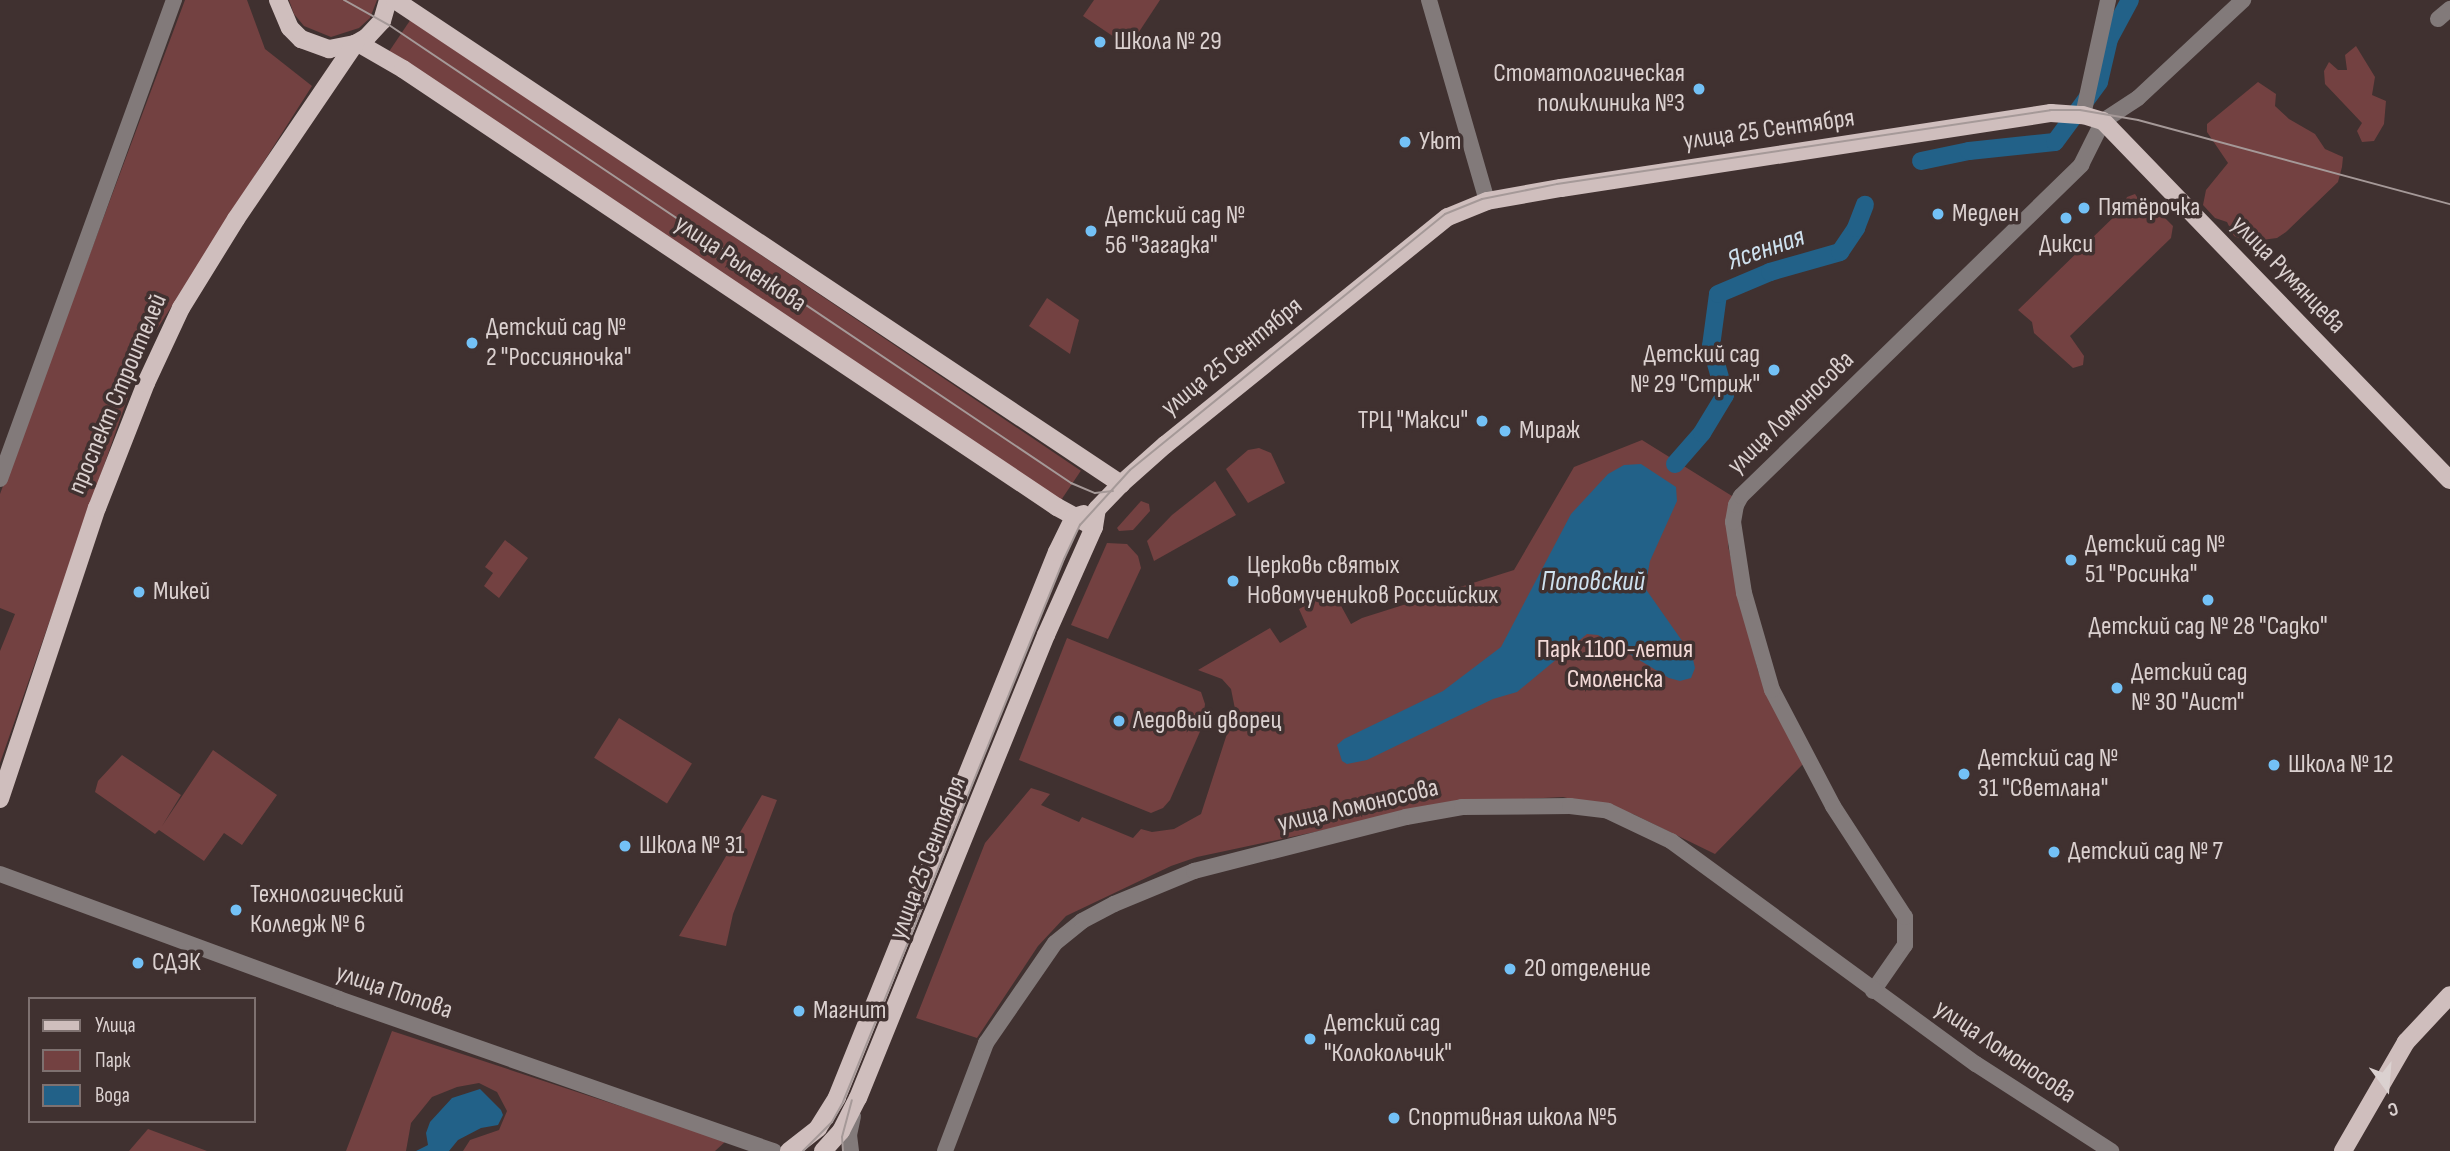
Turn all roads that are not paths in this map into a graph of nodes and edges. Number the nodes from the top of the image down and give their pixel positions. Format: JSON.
{"nodes":[{"id":1,"x":174,"y":0,"type":"edge"},
{"id":2,"x":278,"y":0,"type":"edge"},
{"id":3,"x":388,"y":0,"type":"edge"},
{"id":4,"x":395,"y":0,"type":"edge"},
{"id":5,"x":1429,"y":0,"type":"edge"},
{"id":6,"x":2108,"y":0,"type":"edge"},
{"id":7,"x":2244,"y":0,"type":"edge"},
{"id":8,"x":356,"y":44,"type":"junction"},
{"id":9,"x":315,"y":46,"type":"junction"},
{"id":10,"x":325,"y":88,"type":"junction"},
{"id":11,"x":2083,"y":113,"type":"junction"},
{"id":12,"x":2103,"y":121,"type":"junction"},
{"id":13,"x":1487,"y":201,"type":"junction"},
{"id":14,"x":0,"y":480,"type":"edge"},
{"id":15,"x":2450,"y":480,"type":"edge"},
{"id":16,"x":1121,"y":484,"type":"junction"},
{"id":17,"x":1074,"y":517,"type":"junction"},
{"id":18,"x":1096,"y":518,"type":"junction"},
{"id":19,"x":0,"y":799,"type":"edge"},
{"id":20,"x":0,"y":874,"type":"edge"},
{"id":21,"x":1873,"y":990,"type":"junction"},
{"id":22,"x":2450,"y":995,"type":"edge"},
{"id":23,"x":858,"y":1098,"type":"junction"},
{"id":24,"x":774,"y":1151,"type":"edge"},
{"id":25,"x":789,"y":1151,"type":"edge"},
{"id":26,"x":823,"y":1151,"type":"edge"},
{"id":27,"x":851,"y":1151,"type":"edge"},
{"id":28,"x":945,"y":1151,"type":"edge"},
{"id":29,"x":2111,"y":1151,"type":"edge"},
{"id":30,"x":2343,"y":1151,"type":"edge"}],
"edges":[{"from":1,"to":14,"type":"street"},
{"from":2,"to":9,"type":"main road"},
{"from":3,"to":8,"type":"main road","name":"проспект Строителей"},
{"from":4,"to":16,"type":"main road","name":"улица Рыленкова"},
{"from":5,"to":13,"type":"street"},
{"from":6,"to":11,"type":"street"},
{"from":7,"to":12,"type":"street"},
{"from":8,"to":9,"type":"main road"},
{"from":8,"to":10,"type":"main road","name":"проспект Строителей"},
{"from":8,"to":17,"type":"main road","name":"улица Рыленкова"},
{"from":9,"to":10,"type":"main road"},
{"from":10,"to":19,"type":"main road","name":"проспект Строителей"},
{"from":11,"to":12,"type":"main road","name":"улица Румянцева"},
{"from":11,"to":13,"type":"main road","name":"улица 25 Сентября"},
{"from":12,"to":15,"type":"main road","name":"улица Румянцева"},
{"from":12,"to":21,"type":"street","name":"улица Ломоносова"},
{"from":13,"to":16,"type":"main road","name":"улица 25 Сентября"},
{"from":16,"to":18,"type":"main road","name":"улица 25 Сентября"},
{"from":17,"to":18,"type":"main road","name":"улица Рыленкова"},
{"from":17,"to":25,"type":"main road"},
{"from":18,"to":23,"type":"main road","name":"улица 25 Сентября"},
{"from":20,"to":24,"type":"street","name":"улица Попова"},
{"from":21,"to":28,"type":"street","name":"улица Ломоносова"},
{"from":21,"to":29,"type":"street","name":"улица Ломоносова"},
{"from":22,"to":30,"type":"main road"},
{"from":23,"to":26,"type":"main road","name":"улица 25 Сентября"},
{"from":23,"to":27,"type":"street"}]}
